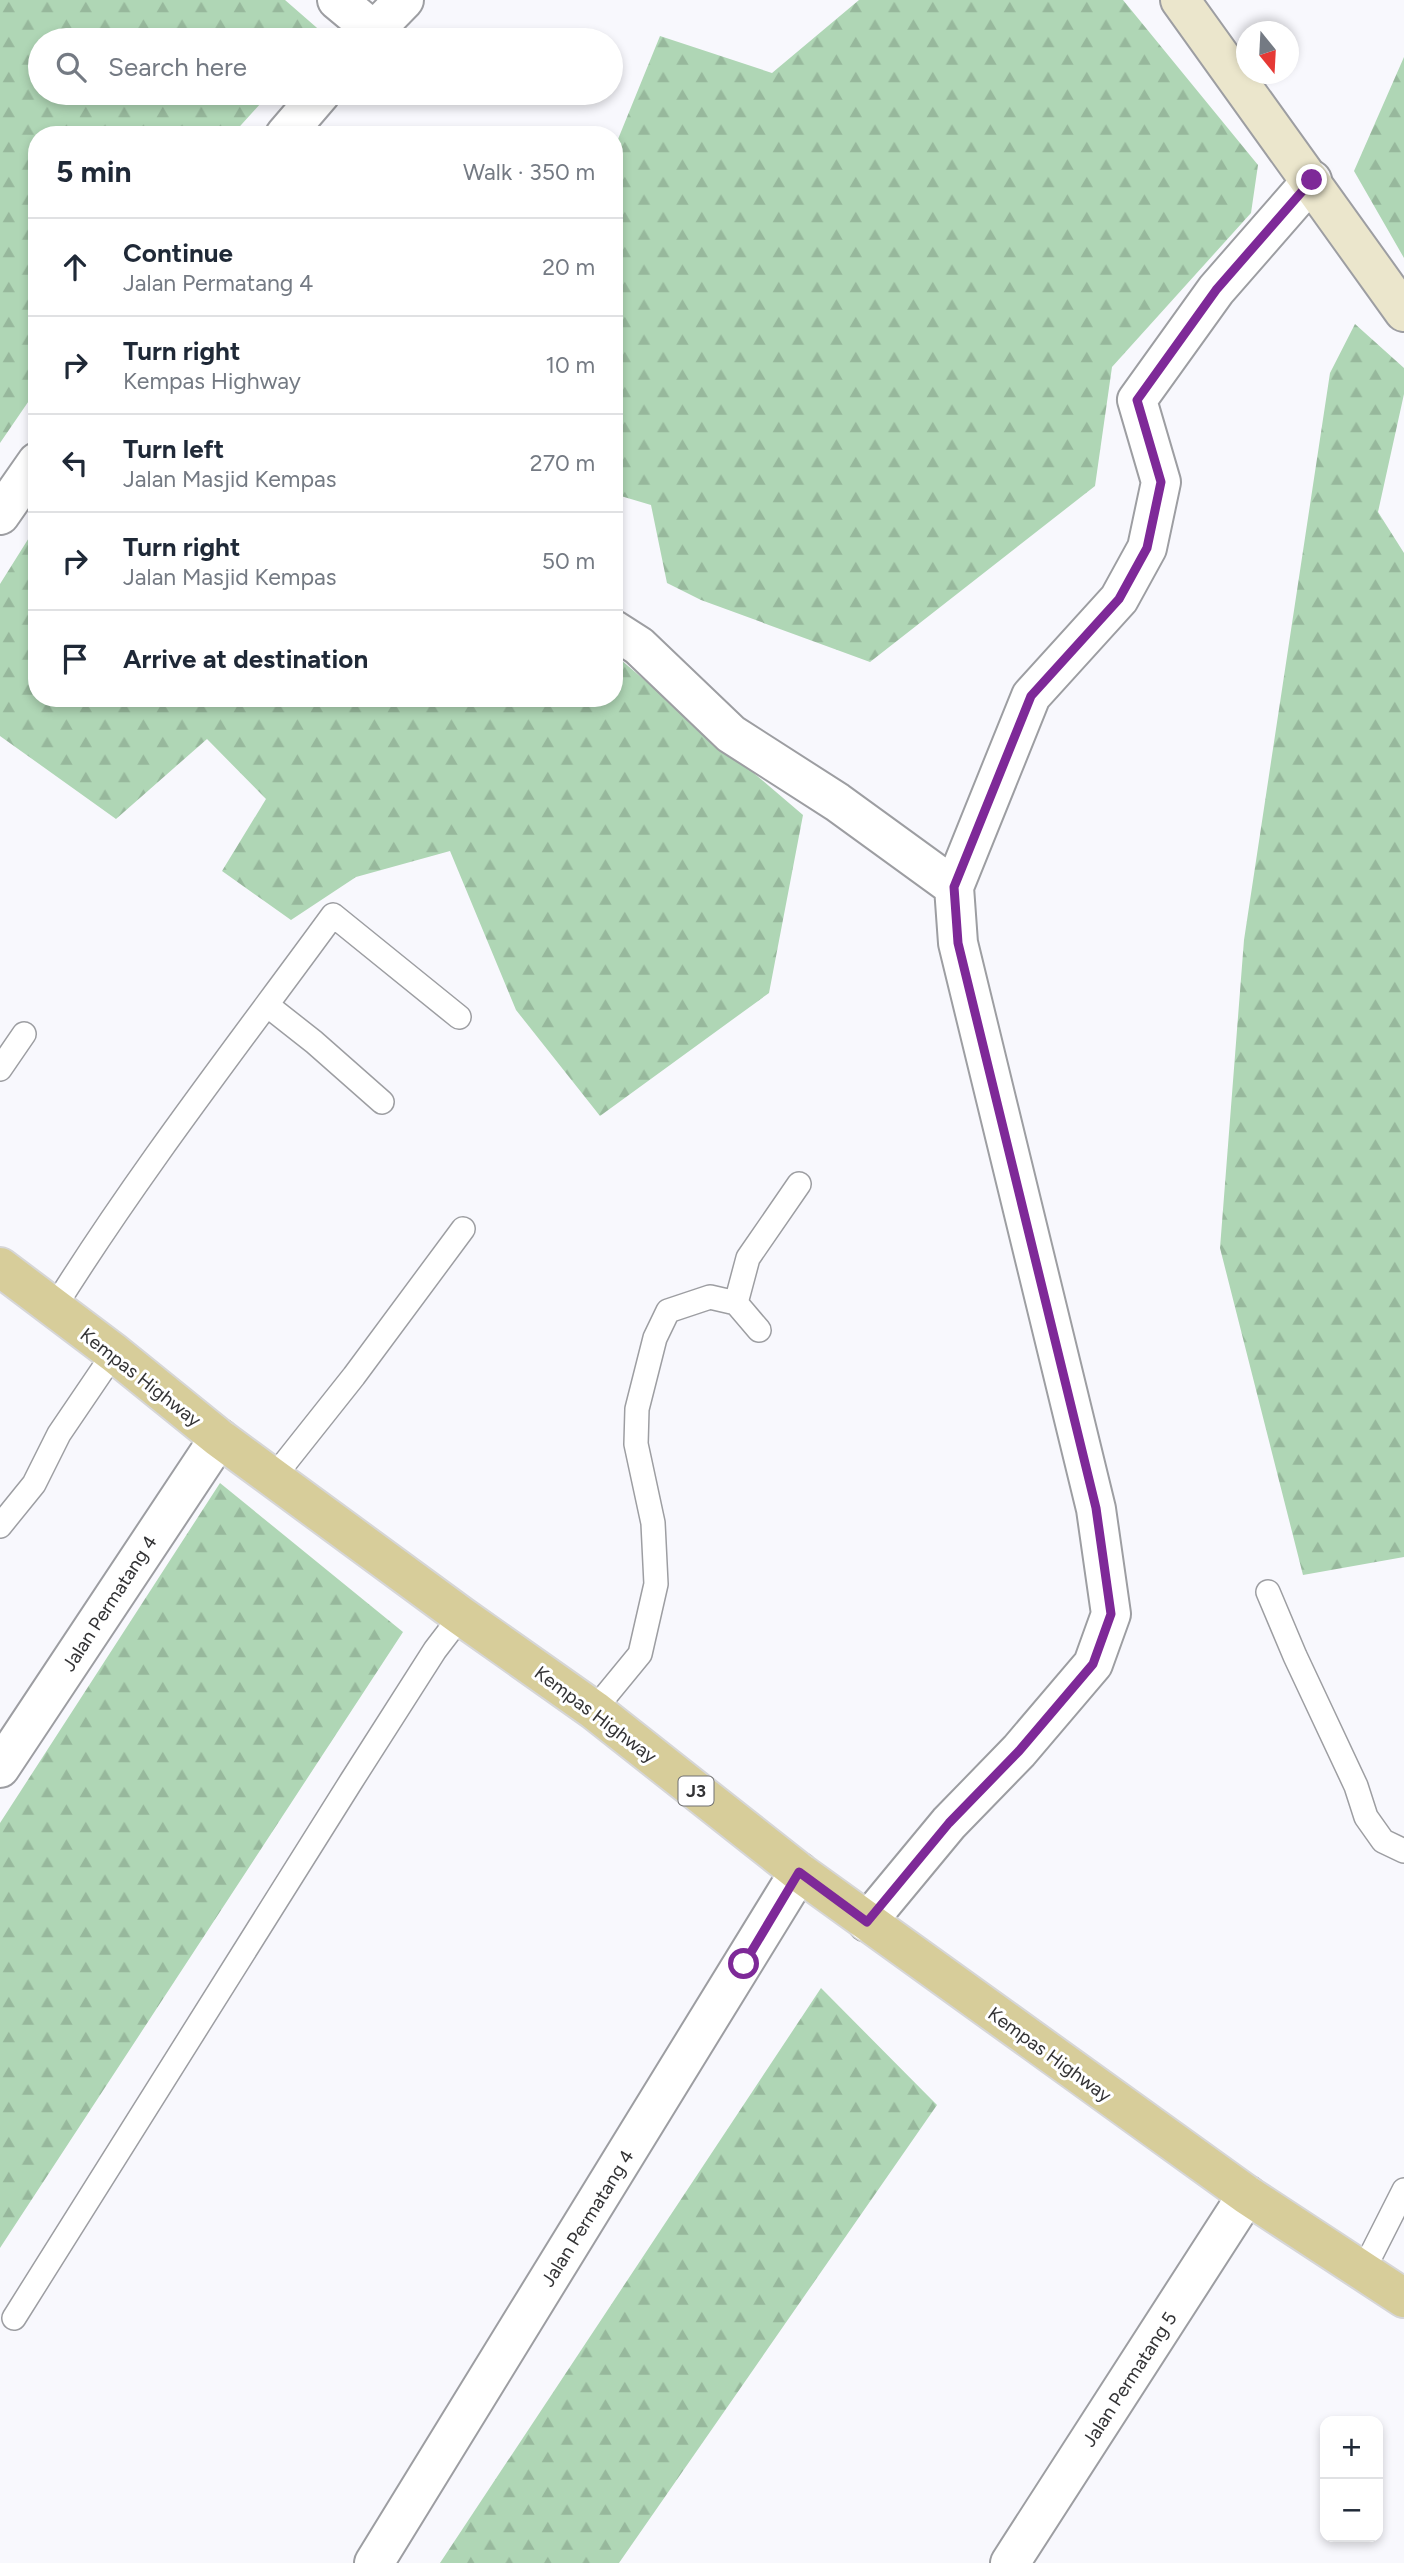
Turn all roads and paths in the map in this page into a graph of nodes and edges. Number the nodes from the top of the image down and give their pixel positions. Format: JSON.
{"nodes":[{"id":1,"x":337,"y":0,"type":"edge"},
{"id":2,"x":404,"y":0,"type":"edge"},
{"id":3,"x":1181,"y":0,"type":"edge"},
{"id":4,"x":363,"y":28,"type":"edge"},
{"id":5,"x":376,"y":28,"type":"edge"},
{"id":6,"x":311,"y":105,"type":"edge"},
{"id":7,"x":293,"y":126,"type":"edge"},
{"id":8,"x":1312,"y":180,"type":"junction"},
{"id":9,"x":1404,"y":312,"type":"edge"},
{"id":10,"x":28,"y":476,"type":"edge"},
{"id":11,"x":0,"y":515,"type":"edge"},
{"id":12,"x":623,"y":636,"type":"edge"},
{"id":13,"x":954,"y":887,"type":"junction"},
{"id":14,"x":267,"y":1005,"type":"junction"},
{"id":15,"x":458,"y":1017,"type":"dead end"},
{"id":16,"x":24,"y":1034,"type":"dead end"},
{"id":17,"x":0,"y":1069,"type":"edge"},
{"id":18,"x":382,"y":1102,"type":"dead end"},
{"id":19,"x":799,"y":1184,"type":"dead end"},
{"id":20,"x":463,"y":1229,"type":"dead end"},
{"id":21,"x":0,"y":1268,"type":"edge"},
{"id":22,"x":736,"y":1303,"type":"junction"},
{"id":23,"x":54,"y":1308,"type":"junction"},
{"id":24,"x":759,"y":1330,"type":"dead end"},
{"id":25,"x":114,"y":1353,"type":"junction"},
{"id":26,"x":219,"y":1438,"type":"junction"},
{"id":27,"x":273,"y":1478,"type":"junction"},
{"id":28,"x":0,"y":1527,"type":"edge"},
{"id":29,"x":1268,"y":1592,"type":"dead end"},
{"id":30,"x":461,"y":1616,"type":"junction"},
{"id":31,"x":594,"y":1710,"type":"junction"},
{"id":32,"x":0,"y":1768,"type":"edge"},
{"id":33,"x":1404,"y":1851,"type":"edge"},
{"id":34,"x":799,"y":1872,"type":"junction"},
{"id":35,"x":867,"y":1922,"type":"junction"},
{"id":36,"x":1404,"y":2190,"type":"edge"},
{"id":37,"x":1247,"y":2195,"type":"junction"},
{"id":38,"x":1363,"y":2271,"type":"junction"},
{"id":39,"x":1404,"y":2298,"type":"edge"},
{"id":40,"x":13,"y":2318,"type":"dead end"},
{"id":41,"x":374,"y":2563,"type":"edge"},
{"id":42,"x":1010,"y":2563,"type":"edge"}],
"edges":[{"from":1,"to":4,"type":"street"},
{"from":2,"to":5,"type":"street"},
{"from":3,"to":8,"type":"street"},
{"from":6,"to":7,"type":"street"},
{"from":8,"to":9,"type":"street"},
{"from":8,"to":13,"type":"street"},
{"from":10,"to":11,"type":"street"},
{"from":12,"to":13,"type":"street"},
{"from":13,"to":35,"type":"street"},
{"from":14,"to":15,"type":"lane"},
{"from":14,"to":18,"type":"lane"},
{"from":14,"to":23,"type":"lane"},
{"from":16,"to":17,"type":"lane"},
{"from":19,"to":22,"type":"lane"},
{"from":20,"to":27,"type":"lane"},
{"from":21,"to":23,"type":"main road","name":"Kempas Highway","number":"J3"},
{"from":22,"to":24,"type":"lane"},
{"from":22,"to":31,"type":"lane"},
{"from":23,"to":25,"type":"main road","name":"Kempas Highway","number":"J3"},
{"from":25,"to":26,"type":"main road","name":"Kempas Highway","number":"J3"},
{"from":25,"to":28,"type":"lane"},
{"from":26,"to":27,"type":"main road","name":"Kempas Highway","number":"J3"},
{"from":26,"to":32,"type":"street","name":"Jalan Permatang 4"},
{"from":27,"to":30,"type":"main road","name":"Kempas Highway","number":"J3"},
{"from":29,"to":33,"type":"lane"},
{"from":30,"to":31,"type":"main road","name":"Kempas Highway","number":"J3"},
{"from":30,"to":40,"type":"lane"},
{"from":31,"to":34,"type":"main road","name":"Kempas Highway","number":"J3"},
{"from":34,"to":35,"type":"main road","name":"Kempas Highway","number":"J3"},
{"from":34,"to":41,"type":"street","name":"Jalan Permatang 4"},
{"from":35,"to":37,"type":"main road","name":"Kempas Highway","number":"J3"},
{"from":36,"to":38,"type":"lane"},
{"from":37,"to":38,"type":"main road","name":"Kempas Highway","number":"J3"},
{"from":37,"to":42,"type":"street","name":"Jalan Permatang 5"},
{"from":38,"to":39,"type":"main road","name":"Kempas Highway","number":"J3"}]}
